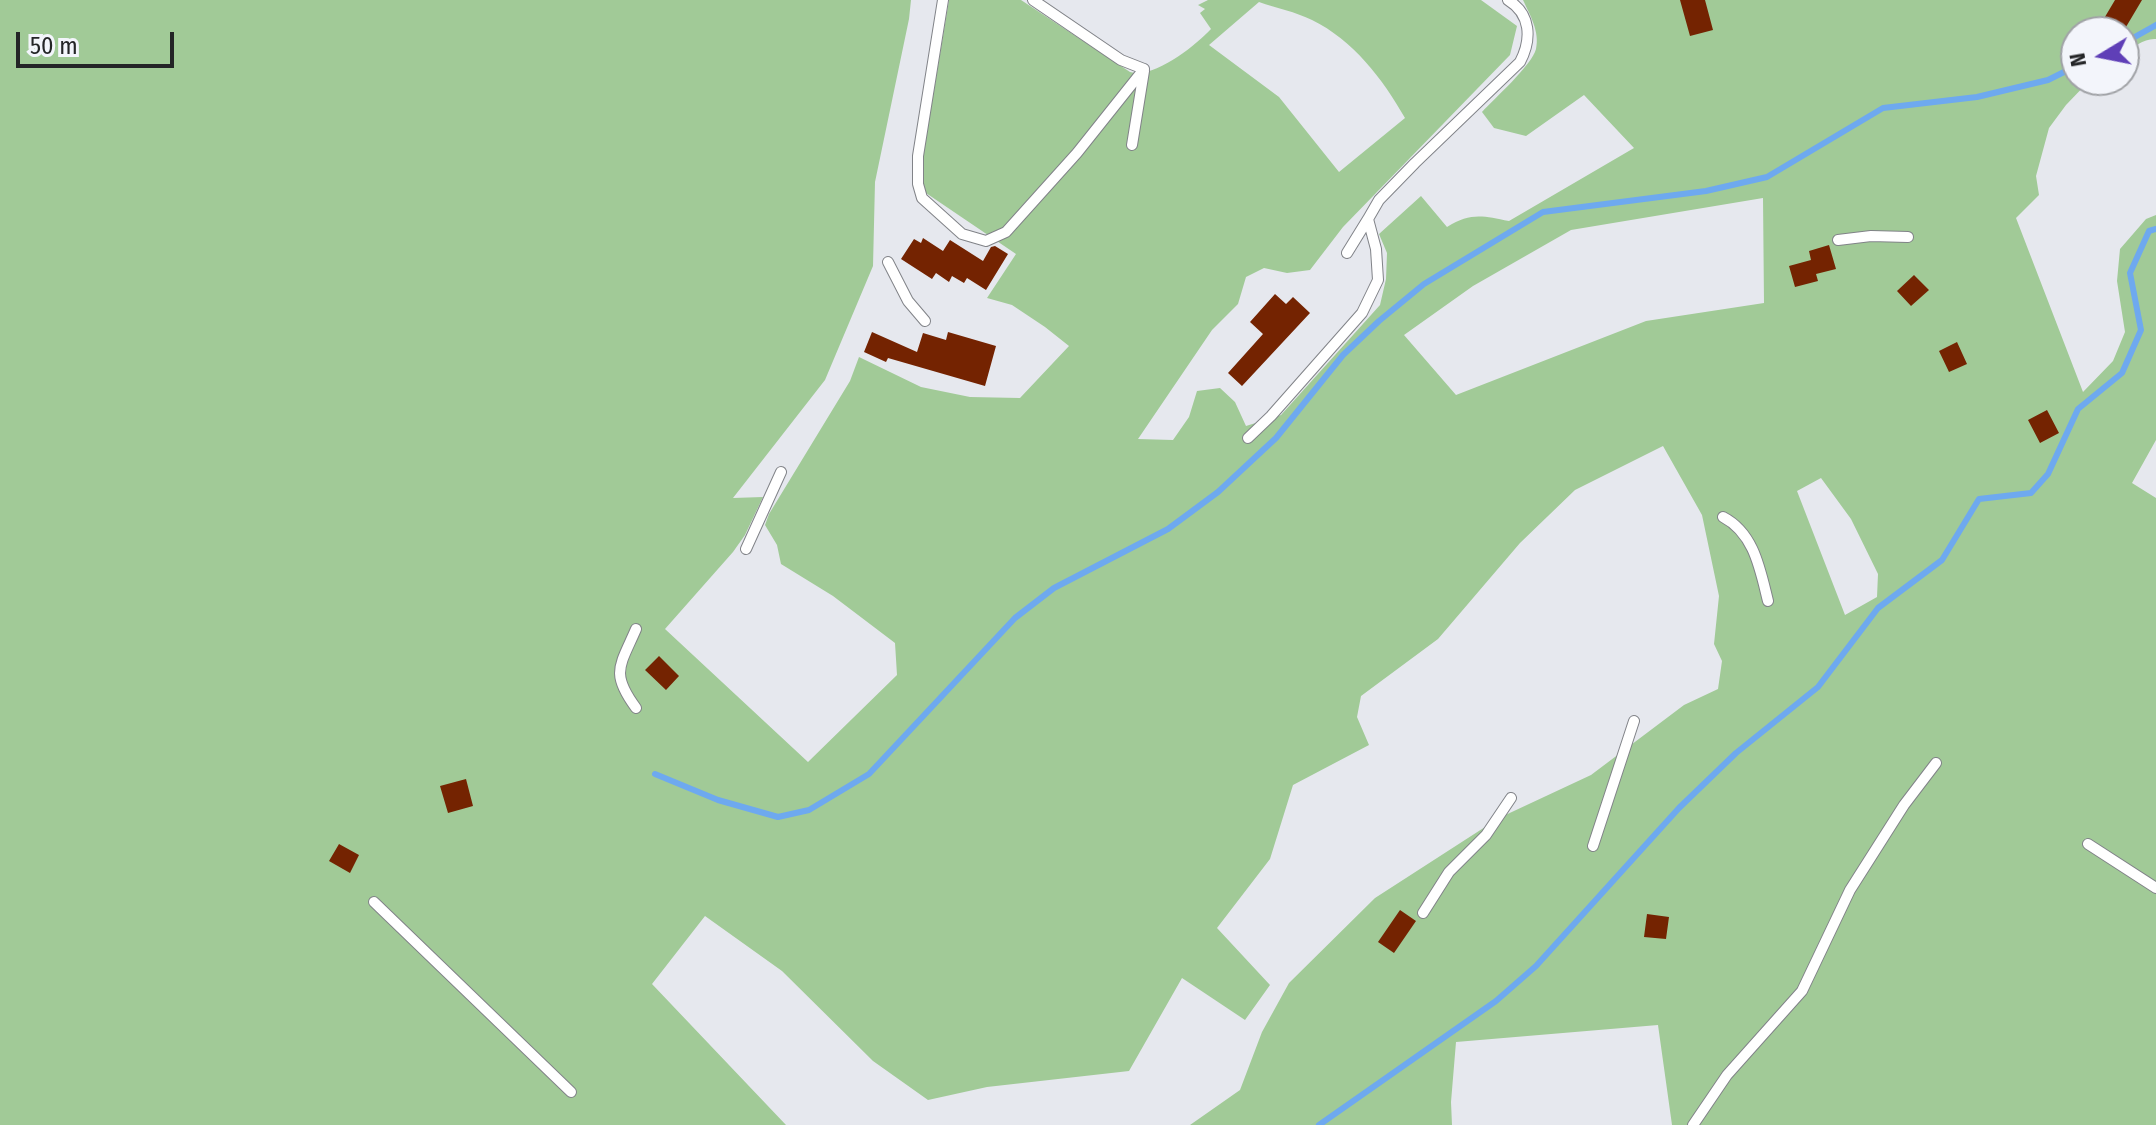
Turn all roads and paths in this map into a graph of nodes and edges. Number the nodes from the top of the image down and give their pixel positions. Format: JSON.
{"nodes":[{"id":1,"x":943,"y":0,"type":"edge"},
{"id":2,"x":1033,"y":0,"type":"edge"},
{"id":3,"x":1508,"y":0,"type":"edge"},
{"id":4,"x":1144,"y":69,"type":"junction"},
{"id":5,"x":1132,"y":145,"type":"dead end"},
{"id":6,"x":1368,"y":219,"type":"junction"},
{"id":7,"x":1908,"y":237,"type":"dead end"},
{"id":8,"x":1838,"y":240,"type":"dead end"},
{"id":9,"x":1347,"y":253,"type":"dead end"},
{"id":10,"x":888,"y":262,"type":"dead end"},
{"id":11,"x":925,"y":321,"type":"dead end"},
{"id":12,"x":1248,"y":438,"type":"dead end"},
{"id":13,"x":781,"y":472,"type":"dead end"},
{"id":14,"x":1723,"y":517,"type":"dead end"},
{"id":15,"x":746,"y":549,"type":"dead end"},
{"id":16,"x":1768,"y":601,"type":"dead end"},
{"id":17,"x":636,"y":629,"type":"dead end"},
{"id":18,"x":636,"y":708,"type":"dead end"},
{"id":19,"x":1634,"y":721,"type":"dead end"},
{"id":20,"x":1936,"y":763,"type":"dead end"},
{"id":21,"x":1511,"y":798,"type":"dead end"},
{"id":22,"x":2088,"y":844,"type":"dead end"},
{"id":23,"x":1593,"y":846,"type":"dead end"},
{"id":24,"x":2156,"y":888,"type":"edge"},
{"id":25,"x":374,"y":902,"type":"dead end"},
{"id":26,"x":1423,"y":913,"type":"dead end"},
{"id":27,"x":571,"y":1092,"type":"dead end"},
{"id":28,"x":1693,"y":1125,"type":"edge"}],
"edges":[{"from":1,"to":4,"type":"lane"},
{"from":2,"to":4,"type":"lane"},
{"from":3,"to":6,"type":"lane"},
{"from":4,"to":5,"type":"lane"},
{"from":6,"to":9,"type":"lane"},
{"from":6,"to":12,"type":"lane"},
{"from":7,"to":8,"type":"lane"},
{"from":10,"to":11,"type":"lane"},
{"from":13,"to":15,"type":"lane"},
{"from":14,"to":16,"type":"lane"},
{"from":17,"to":18,"type":"lane"},
{"from":19,"to":23,"type":"lane"},
{"from":20,"to":28,"type":"lane"},
{"from":21,"to":26,"type":"lane"},
{"from":22,"to":24,"type":"lane"},
{"from":25,"to":27,"type":"lane"}]}
